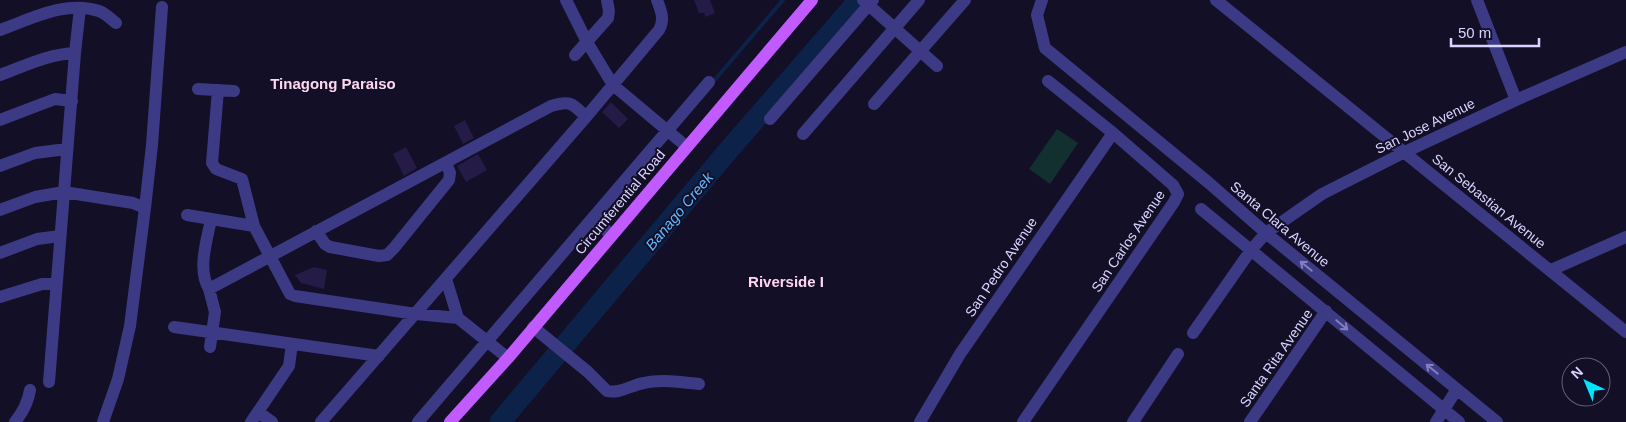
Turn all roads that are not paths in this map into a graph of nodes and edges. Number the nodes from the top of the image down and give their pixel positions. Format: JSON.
{"nodes":[{"id":1,"x":566,"y":0,"type":"edge"},
{"id":2,"x":607,"y":0,"type":"edge"},
{"id":3,"x":657,"y":0,"type":"edge"},
{"id":4,"x":812,"y":0,"type":"edge"},
{"id":5,"x":918,"y":0,"type":"edge"},
{"id":6,"x":965,"y":0,"type":"edge"},
{"id":7,"x":1042,"y":0,"type":"edge"},
{"id":8,"x":1216,"y":0,"type":"edge"},
{"id":9,"x":1476,"y":0,"type":"edge"},
{"id":10,"x":867,"y":2,"type":"edge"},
{"id":11,"x":162,"y":6,"type":"dead end"},
{"id":12,"x":80,"y":8,"type":"junction"},
{"id":13,"x":116,"y":23,"type":"dead end"},
{"id":14,"x":894,"y":28,"type":"junction"},
{"id":15,"x":0,"y":30,"type":"edge"},
{"id":16,"x":587,"y":42,"type":"junction"},
{"id":17,"x":920,"y":51,"type":"junction"},
{"id":18,"x":1626,"y":52,"type":"edge"},
{"id":19,"x":75,"y":53,"type":"junction"},
{"id":20,"x":575,"y":55,"type":"dead end"},
{"id":21,"x":937,"y":66,"type":"dead end"},
{"id":22,"x":0,"y":75,"type":"edge"},
{"id":23,"x":1048,"y":81,"type":"dead end"},
{"id":24,"x":709,"y":82,"type":"dead end"},
{"id":25,"x":613,"y":85,"type":"junction"},
{"id":26,"x":198,"y":89,"type":"dead end"},
{"id":27,"x":218,"y":90,"type":"junction"},
{"id":28,"x":234,"y":90,"type":"dead end"},
{"id":29,"x":1516,"y":100,"type":"junction"},
{"id":30,"x":72,"y":101,"type":"junction"},
{"id":31,"x":874,"y":104,"type":"dead end"},
{"id":32,"x":586,"y":117,"type":"junction"},
{"id":33,"x":770,"y":119,"type":"dead end"},
{"id":34,"x":0,"y":120,"type":"edge"},
{"id":35,"x":1113,"y":133,"type":"junction"},
{"id":36,"x":670,"y":134,"type":"junction"},
{"id":37,"x":803,"y":134,"type":"dead end"},
{"id":38,"x":687,"y":147,"type":"junction"},
{"id":39,"x":67,"y":149,"type":"junction"},
{"id":40,"x":1405,"y":152,"type":"junction"},
{"id":41,"x":446,"y":163,"type":"junction"},
{"id":42,"x":0,"y":166,"type":"edge"},
{"id":43,"x":64,"y":192,"type":"junction"},
{"id":44,"x":145,"y":208,"type":"junction"},
{"id":45,"x":1201,"y":209,"type":"dead end"},
{"id":46,"x":0,"y":210,"type":"edge"},
{"id":47,"x":187,"y":214,"type":"dead end"},
{"id":48,"x":211,"y":219,"type":"junction"},
{"id":49,"x":595,"y":222,"type":"junction"},
{"id":50,"x":254,"y":226,"type":"junction"},
{"id":51,"x":316,"y":231,"type":"junction"},
{"id":52,"x":1266,"y":233,"type":"junction"},
{"id":53,"x":612,"y":235,"type":"junction"},
{"id":54,"x":60,"y":236,"type":"junction"},
{"id":55,"x":1626,"y":237,"type":"edge"},
{"id":56,"x":1250,"y":250,"type":"junction"},
{"id":57,"x":0,"y":253,"type":"edge"},
{"id":58,"x":270,"y":257,"type":"junction"},
{"id":59,"x":1552,"y":270,"type":"junction"},
{"id":60,"x":446,"y":278,"type":"junction"},
{"id":61,"x":56,"y":284,"type":"junction"},
{"id":62,"x":209,"y":289,"type":"junction"},
{"id":63,"x":0,"y":297,"type":"edge"},
{"id":64,"x":1326,"y":311,"type":"junction"},
{"id":65,"x":416,"y":314,"type":"junction"},
{"id":66,"x":458,"y":318,"type":"junction"},
{"id":67,"x":174,"y":327,"type":"dead end"},
{"id":68,"x":534,"y":327,"type":"junction"},
{"id":69,"x":1626,"y":332,"type":"edge"},
{"id":70,"x":1193,"y":333,"type":"dead end"},
{"id":71,"x":214,"y":334,"type":"junction"},
{"id":72,"x":292,"y":344,"type":"junction"},
{"id":73,"x":490,"y":344,"type":"junction"},
{"id":74,"x":210,"y":347,"type":"dead end"},
{"id":75,"x":1178,"y":354,"type":"dead end"},
{"id":76,"x":379,"y":356,"type":"junction"},
{"id":77,"x":508,"y":358,"type":"junction"},
{"id":78,"x":49,"y":382,"type":"dead end"},
{"id":79,"x":699,"y":384,"type":"dead end"},
{"id":80,"x":1457,"y":389,"type":"junction"},
{"id":81,"x":30,"y":390,"type":"dead end"},
{"id":82,"x":1443,"y":409,"type":"junction"},
{"id":83,"x":254,"y":417,"type":"edge"},
{"id":84,"x":926,"y":420,"type":"edge"},
{"id":85,"x":15,"y":422,"type":"edge"},
{"id":86,"x":103,"y":422,"type":"edge"},
{"id":87,"x":272,"y":422,"type":"edge"},
{"id":88,"x":322,"y":422,"type":"edge"},
{"id":89,"x":418,"y":422,"type":"edge"},
{"id":90,"x":450,"y":422,"type":"edge"},
{"id":91,"x":1023,"y":422,"type":"edge"},
{"id":92,"x":1133,"y":422,"type":"edge"},
{"id":93,"x":1250,"y":422,"type":"edge"},
{"id":94,"x":1436,"y":422,"type":"edge"},
{"id":95,"x":1459,"y":422,"type":"edge"},
{"id":96,"x":1497,"y":422,"type":"edge"}],
"edges":[{"from":1,"to":16,"type":"street"},
{"from":2,"to":16,"type":"street"},
{"from":3,"to":25,"type":"street"},
{"from":4,"to":38,"type":"main road","name":"Circumferential Road"},
{"from":5,"to":14,"type":"street"},
{"from":6,"to":17,"type":"street"},
{"from":7,"to":52,"type":"street","name":"Santa Clara Avenue"},
{"from":8,"to":40,"type":"street","name":"San Sebastian Avenue"},
{"from":9,"to":29,"type":"street"},
{"from":10,"to":14,"type":"street"},
{"from":10,"to":33,"type":"street"},
{"from":11,"to":44,"type":"street"},
{"from":12,"to":13,"type":"street"},
{"from":12,"to":15,"type":"street"},
{"from":12,"to":19,"type":"street"},
{"from":14,"to":17,"type":"street"},
{"from":14,"to":37,"type":"street"},
{"from":16,"to":20,"type":"street"},
{"from":16,"to":25,"type":"street"},
{"from":17,"to":21,"type":"street"},
{"from":17,"to":31,"type":"street"},
{"from":18,"to":29,"type":"street","name":"San Jose Avenue"},
{"from":19,"to":22,"type":"street"},
{"from":19,"to":30,"type":"street"},
{"from":23,"to":35,"type":"street","name":"San Carlos Avenue"},
{"from":24,"to":36,"type":"street"},
{"from":25,"to":32,"type":"street"},
{"from":25,"to":36,"type":"street"},
{"from":26,"to":27,"type":"street"},
{"from":27,"to":28,"type":"street"},
{"from":27,"to":50,"type":"street"},
{"from":29,"to":40,"type":"street","name":"San Jose Avenue"},
{"from":30,"to":34,"type":"street"},
{"from":30,"to":39,"type":"street"},
{"from":32,"to":41,"type":"street"},
{"from":32,"to":60,"type":"street"},
{"from":35,"to":84,"type":"street","name":"San Pedro Avenue"},
{"from":35,"to":91,"type":"street","name":"San Carlos Avenue"},
{"from":36,"to":38,"type":"street"},
{"from":36,"to":49,"type":"street"},
{"from":38,"to":53,"type":"main road","name":"Circumferential Road"},
{"from":39,"to":42,"type":"street"},
{"from":39,"to":43,"type":"street"},
{"from":40,"to":52,"type":"street","name":"San Jose Avenue"},
{"from":40,"to":59,"type":"street","name":"San Sebastian Avenue"},
{"from":41,"to":51,"type":"street"},
{"from":41,"to":51,"type":"street"},
{"from":43,"to":44,"type":"street"},
{"from":43,"to":46,"type":"street"},
{"from":43,"to":54,"type":"street"},
{"from":44,"to":86,"type":"street"},
{"from":45,"to":56,"type":"street"},
{"from":47,"to":48,"type":"street"},
{"from":48,"to":50,"type":"street"},
{"from":48,"to":62,"type":"street"},
{"from":49,"to":53,"type":"street"},
{"from":49,"to":73,"type":"street"},
{"from":50,"to":58,"type":"street"},
{"from":51,"to":58,"type":"street"},
{"from":52,"to":56,"type":"street","name":"San Jose Avenue"},
{"from":80,"to":52,"type":"street","name":"Santa Clara Avenue","one_way":true},
{"from":53,"to":68,"type":"main road","name":"Circumferential Road"},
{"from":54,"to":57,"type":"street"},
{"from":54,"to":61,"type":"street"},
{"from":55,"to":59,"type":"street"},
{"from":56,"to":64,"type":"street"},
{"from":56,"to":70,"type":"street","name":"San Jose Avenue"},
{"from":58,"to":62,"type":"street"},
{"from":58,"to":65,"type":"street"},
{"from":59,"to":69,"type":"street","name":"San Sebastian Avenue"},
{"from":60,"to":65,"type":"street"},
{"from":60,"to":66,"type":"street"},
{"from":61,"to":63,"type":"street"},
{"from":61,"to":78,"type":"street"},
{"from":62,"to":71,"type":"street"},
{"from":64,"to":82,"type":"street","one_way":true},
{"from":64,"to":93,"type":"street","name":"Santa Rita Avenue"},
{"from":65,"to":66,"type":"street"},
{"from":65,"to":76,"type":"street"},
{"from":66,"to":73,"type":"street"},
{"from":67,"to":71,"type":"street"},
{"from":68,"to":77,"type":"main road","name":"Circumferential Road"},
{"from":68,"to":79,"type":"street"},
{"from":71,"to":72,"type":"street"},
{"from":71,"to":74,"type":"street"},
{"from":72,"to":76,"type":"street"},
{"from":72,"to":83,"type":"street"},
{"from":73,"to":77,"type":"street"},
{"from":73,"to":89,"type":"street"},
{"from":75,"to":92,"type":"street"},
{"from":76,"to":88,"type":"street"},
{"from":77,"to":90,"type":"main road","name":"Circumferential Road"},
{"from":80,"to":82,"type":"street"},
{"from":80,"to":96,"type":"street","name":"Santa Clara Avenue"},
{"from":81,"to":85,"type":"street"},
{"from":82,"to":94,"type":"street"},
{"from":82,"to":95,"type":"street"},
{"from":83,"to":87,"type":"street"}]}
